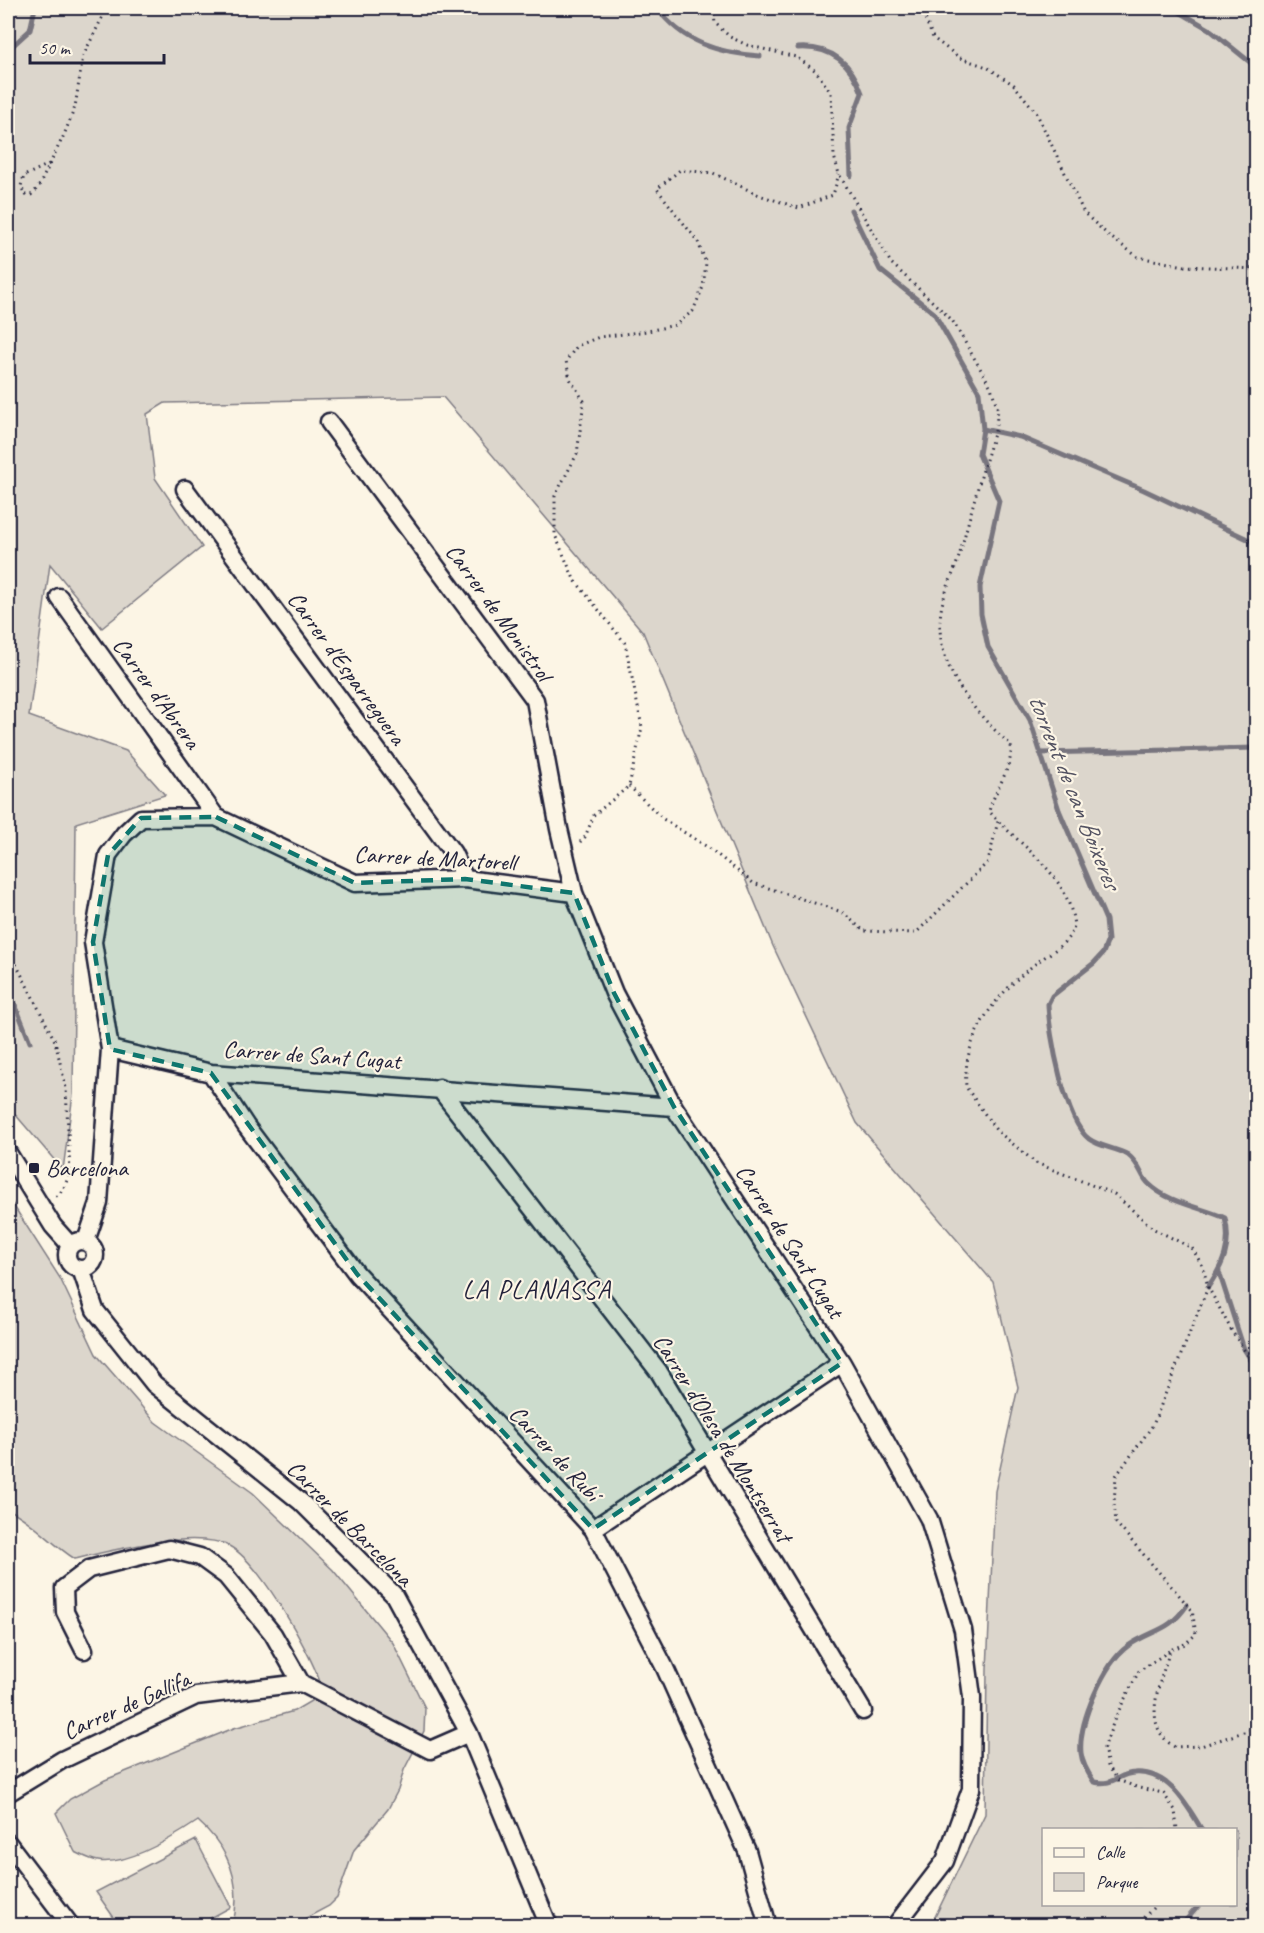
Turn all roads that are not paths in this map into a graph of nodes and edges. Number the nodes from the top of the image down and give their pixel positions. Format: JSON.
{"nodes":[{"id":1,"x":329,"y":422,"type":"dead end"},
{"id":2,"x":185,"y":489,"type":"dead end"},
{"id":3,"x":59,"y":597,"type":"dead end"},
{"id":4,"x":216,"y":817,"type":"junction"},
{"id":5,"x":465,"y":879,"type":"junction"},
{"id":6,"x":574,"y":893,"type":"junction"},
{"id":7,"x":110,"y":1049,"type":"junction"},
{"id":8,"x":210,"y":1072,"type":"junction"},
{"id":9,"x":439,"y":1088,"type":"junction"},
{"id":10,"x":674,"y":1107,"type":"junction"},
{"id":11,"x":8,"y":1152,"type":"edge"},
{"id":12,"x":78,"y":1243,"type":"junction"},
{"id":13,"x":81,"y":1269,"type":"junction"},
{"id":14,"x":842,"y":1363,"type":"junction"},
{"id":15,"x":706,"y":1454,"type":"junction"},
{"id":16,"x":593,"y":1529,"type":"junction"},
{"id":17,"x":84,"y":1650,"type":"dead end"},
{"id":18,"x":301,"y":1683,"type":"junction"},
{"id":19,"x":863,"y":1711,"type":"dead end"},
{"id":20,"x":469,"y":1734,"type":"junction"},
{"id":21,"x":8,"y":1793,"type":"edge"},
{"id":22,"x":8,"y":1843,"type":"edge"},
{"id":23,"x":71,"y":1926,"type":"edge"},
{"id":24,"x":549,"y":1926,"type":"edge"},
{"id":25,"x":768,"y":1926,"type":"edge"},
{"id":26,"x":895,"y":1926,"type":"edge"}],
"edges":[{"from":1,"to":6,"type":"street","name":"Carrer de Monistrol"},
{"from":2,"to":5,"type":"street","name":"Carrer d'Esparreguera"},
{"from":3,"to":4,"type":"street","name":"Carrer d'Abrera"},
{"from":4,"to":5,"type":"street","name":"Carrer de Martorell"},
{"from":4,"to":7,"type":"street","name":"Carrer de Martorell"},
{"from":5,"to":6,"type":"street","name":"Carrer de Martorell"},
{"from":6,"to":10,"type":"street"},
{"from":7,"to":8,"type":"street","name":"Carrer de Sant Cugat"},
{"from":7,"to":12,"type":"street"},
{"from":8,"to":9,"type":"street","name":"Carrer de Sant Cugat"},
{"from":8,"to":16,"type":"street","name":"Carrer de Rubí"},
{"from":9,"to":10,"type":"street","name":"Carrer de Sant Cugat"},
{"from":9,"to":15,"type":"street","name":"Carrer d'Olesa de Montserrat"},
{"from":10,"to":14,"type":"street","name":"Carrer de Sant Cugat"},
{"from":11,"to":12,"type":"street"},
{"from":12,"to":13,"type":"street"},
{"from":12,"to":13,"type":"street"},
{"from":13,"to":20,"type":"street","name":"Carrer de Barcelona"},
{"from":14,"to":15,"type":"street"},
{"from":14,"to":26,"type":"street","name":"Carrer de Sant Cugat"},
{"from":15,"to":16,"type":"street"},
{"from":15,"to":19,"type":"street","name":"Carrer d'Olesa de Montserrat"},
{"from":16,"to":25,"type":"street","name":"Carrer de Rubí"},
{"from":17,"to":18,"type":"street"},
{"from":18,"to":20,"type":"street"},
{"from":18,"to":21,"type":"street","name":"Carrer de Gallifa"},
{"from":20,"to":24,"type":"street","name":"Carrer de Barcelona"},
{"from":22,"to":23,"type":"street"}]}
